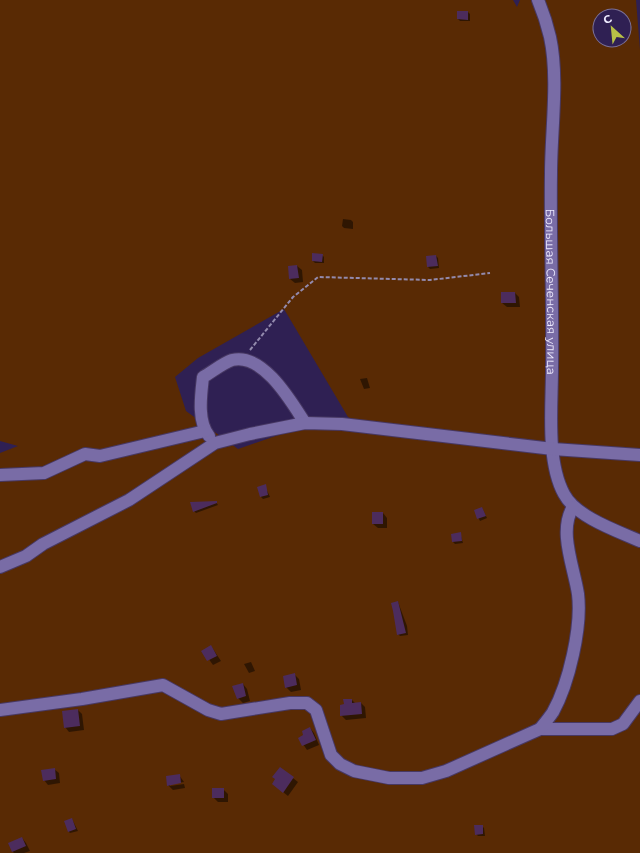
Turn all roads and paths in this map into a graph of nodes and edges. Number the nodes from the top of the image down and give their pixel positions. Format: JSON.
{"nodes":[{"id":1,"x":538,"y":0,"type":"edge"},
{"id":2,"x":490,"y":273,"type":"dead end"},
{"id":3,"x":243,"y":359,"type":"junction"},
{"id":4,"x":305,"y":424,"type":"junction"},
{"id":5,"x":205,"y":431,"type":"junction"},
{"id":6,"x":215,"y":444,"type":"junction"},
{"id":7,"x":553,"y":449,"type":"junction"},
{"id":8,"x":640,"y":455,"type":"edge"},
{"id":9,"x":0,"y":475,"type":"edge"},
{"id":10,"x":573,"y":507,"type":"junction"},
{"id":11,"x":640,"y":541,"type":"edge"},
{"id":12,"x":0,"y":568,"type":"edge"},
{"id":13,"x":640,"y":701,"type":"edge"},
{"id":14,"x":0,"y":710,"type":"edge"},
{"id":15,"x":540,"y":729,"type":"junction"}],
"edges":[{"from":1,"to":7,"type":"street","name":"Большая Сеченская улица"},
{"from":2,"to":3,"type":"path"},
{"from":3,"to":4,"type":"street"},
{"from":3,"to":5,"type":"street"},
{"from":4,"to":6,"type":"street"},
{"from":4,"to":7,"type":"street"},
{"from":5,"to":6,"type":"street"},
{"from":5,"to":9,"type":"street"},
{"from":6,"to":12,"type":"street"},
{"from":7,"to":8,"type":"street"},
{"from":7,"to":10,"type":"street","name":"Большая Сеченская улица"},
{"from":10,"to":11,"type":"street","name":"Большая Сеченская улица"},
{"from":10,"to":15,"type":"street"},
{"from":13,"to":15,"type":"street"},
{"from":14,"to":15,"type":"street"}]}
